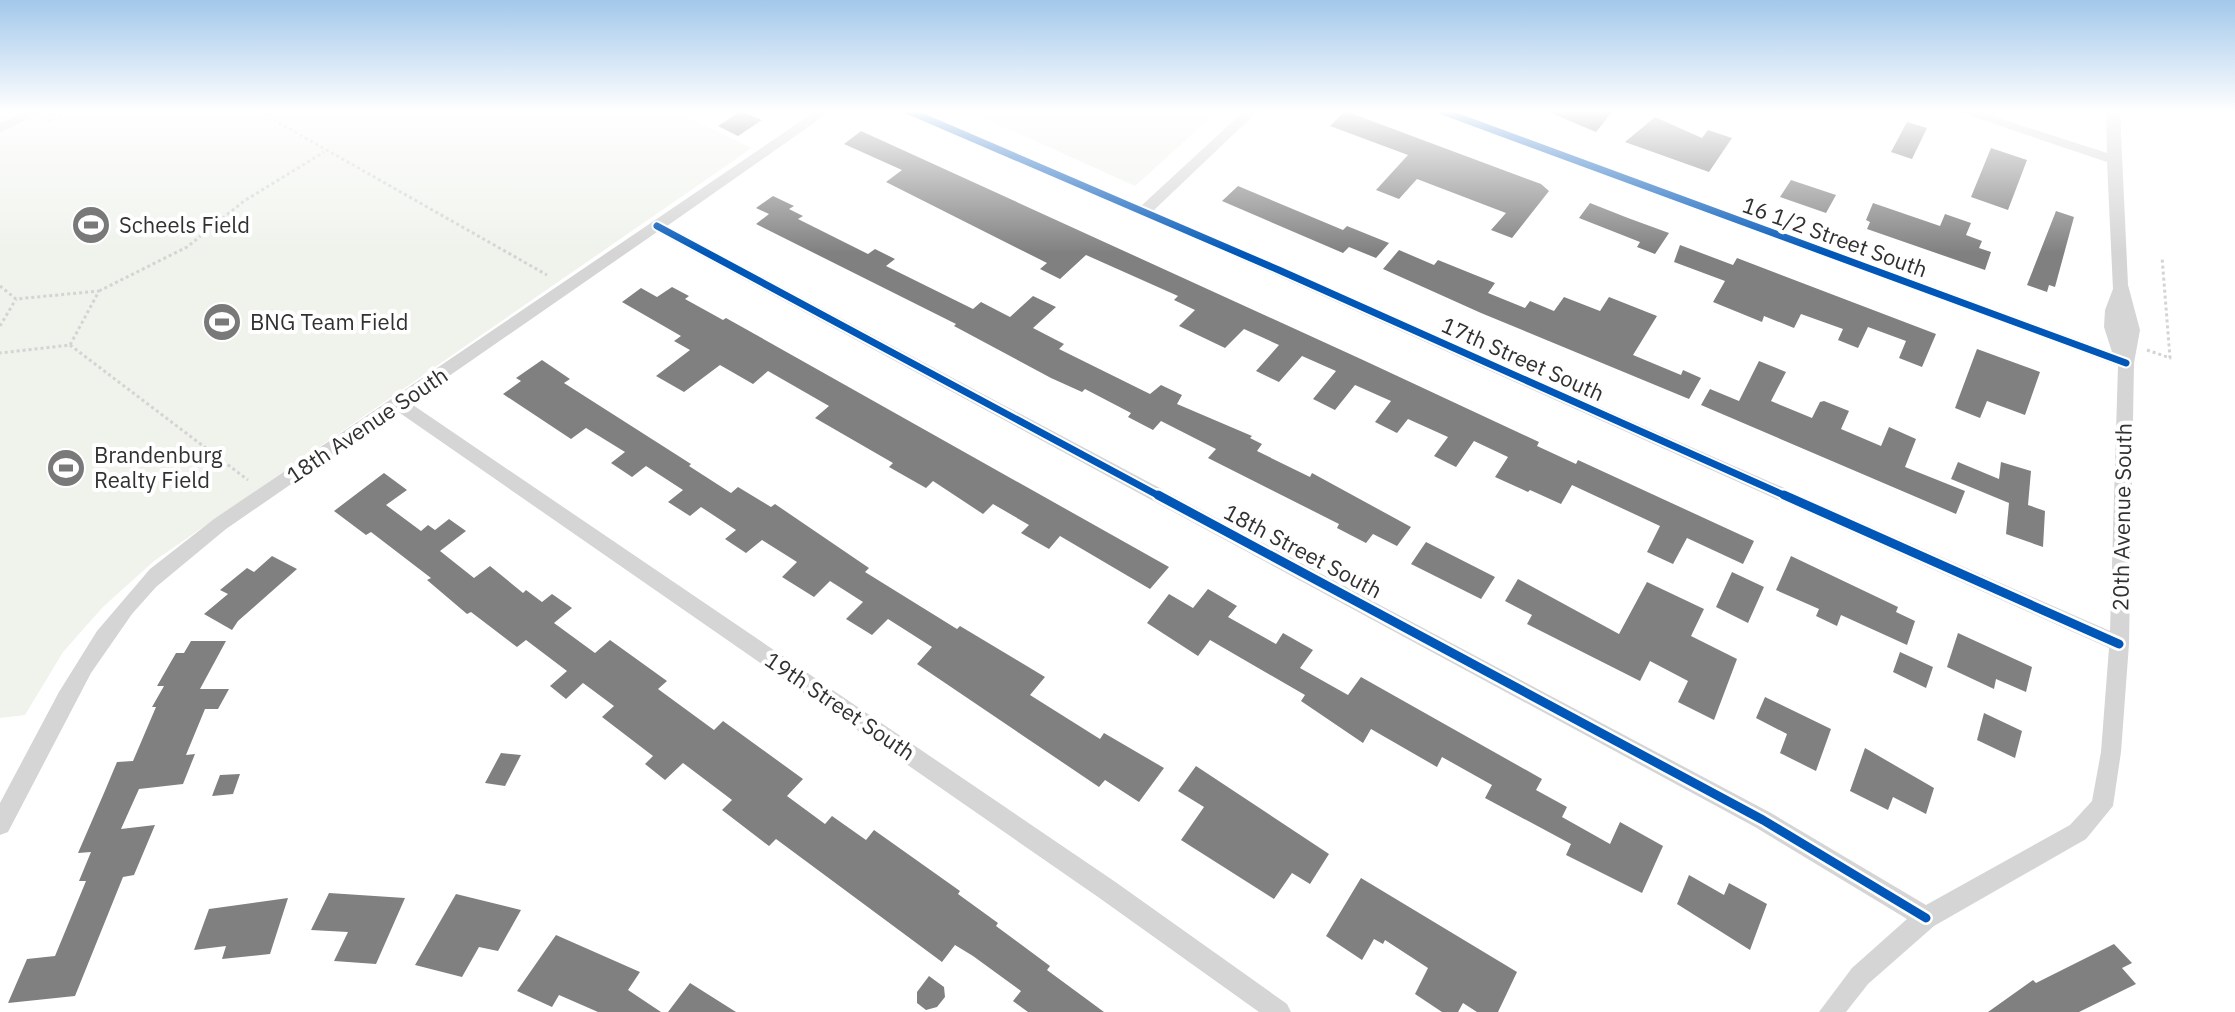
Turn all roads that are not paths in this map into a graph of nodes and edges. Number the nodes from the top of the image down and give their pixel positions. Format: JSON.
{"nodes":[{"id":1,"x":756,"y":158,"type":"edge"},
{"id":2,"x":1017,"y":158,"type":"edge"},
{"id":3,"x":1201,"y":158,"type":"edge"},
{"id":4,"x":1576,"y":158,"type":"edge"},
{"id":5,"x":2109,"y":158,"type":"edge"},
{"id":6,"x":2115,"y":160,"type":"joint"},
{"id":7,"x":1142,"y":213,"type":"junction"},
{"id":8,"x":657,"y":226,"type":"junction"},
{"id":9,"x":2133,"y":355,"type":"junction"},
{"id":10,"x":399,"y":404,"type":"junction"},
{"id":11,"x":2119,"y":644,"type":"junction"},
{"id":12,"x":0,"y":825,"type":"edge"},
{"id":13,"x":1926,"y":918,"type":"junction"},
{"id":14,"x":1279,"y":1012,"type":"edge"},
{"id":15,"x":1831,"y":1012,"type":"edge"}],
"edges":[{"from":1,"to":8,"type":"street","name":"18th Avenue South"},
{"from":2,"to":7,"type":"street","name":"17th Street South"},
{"from":3,"to":7,"type":"street"},
{"from":4,"to":9,"type":"street","name":"16 1/2 Street South"},
{"from":5,"to":6,"type":"street"},
{"from":6,"to":9,"type":"street","name":"20th Avenue South"},
{"from":7,"to":11,"type":"street","name":"17th Street South"},
{"from":8,"to":10,"type":"street","name":"18th Avenue South"},
{"from":8,"to":13,"type":"street","name":"18th Street South"},
{"from":9,"to":11,"type":"street","name":"20th Avenue South"},
{"from":10,"to":12,"type":"street","name":"18th Avenue South"},
{"from":10,"to":14,"type":"street","name":"19th Street South"},
{"from":11,"to":13,"type":"street","name":"20th Avenue South"},
{"from":13,"to":15,"type":"street","name":"20th Avenue South"}]}
